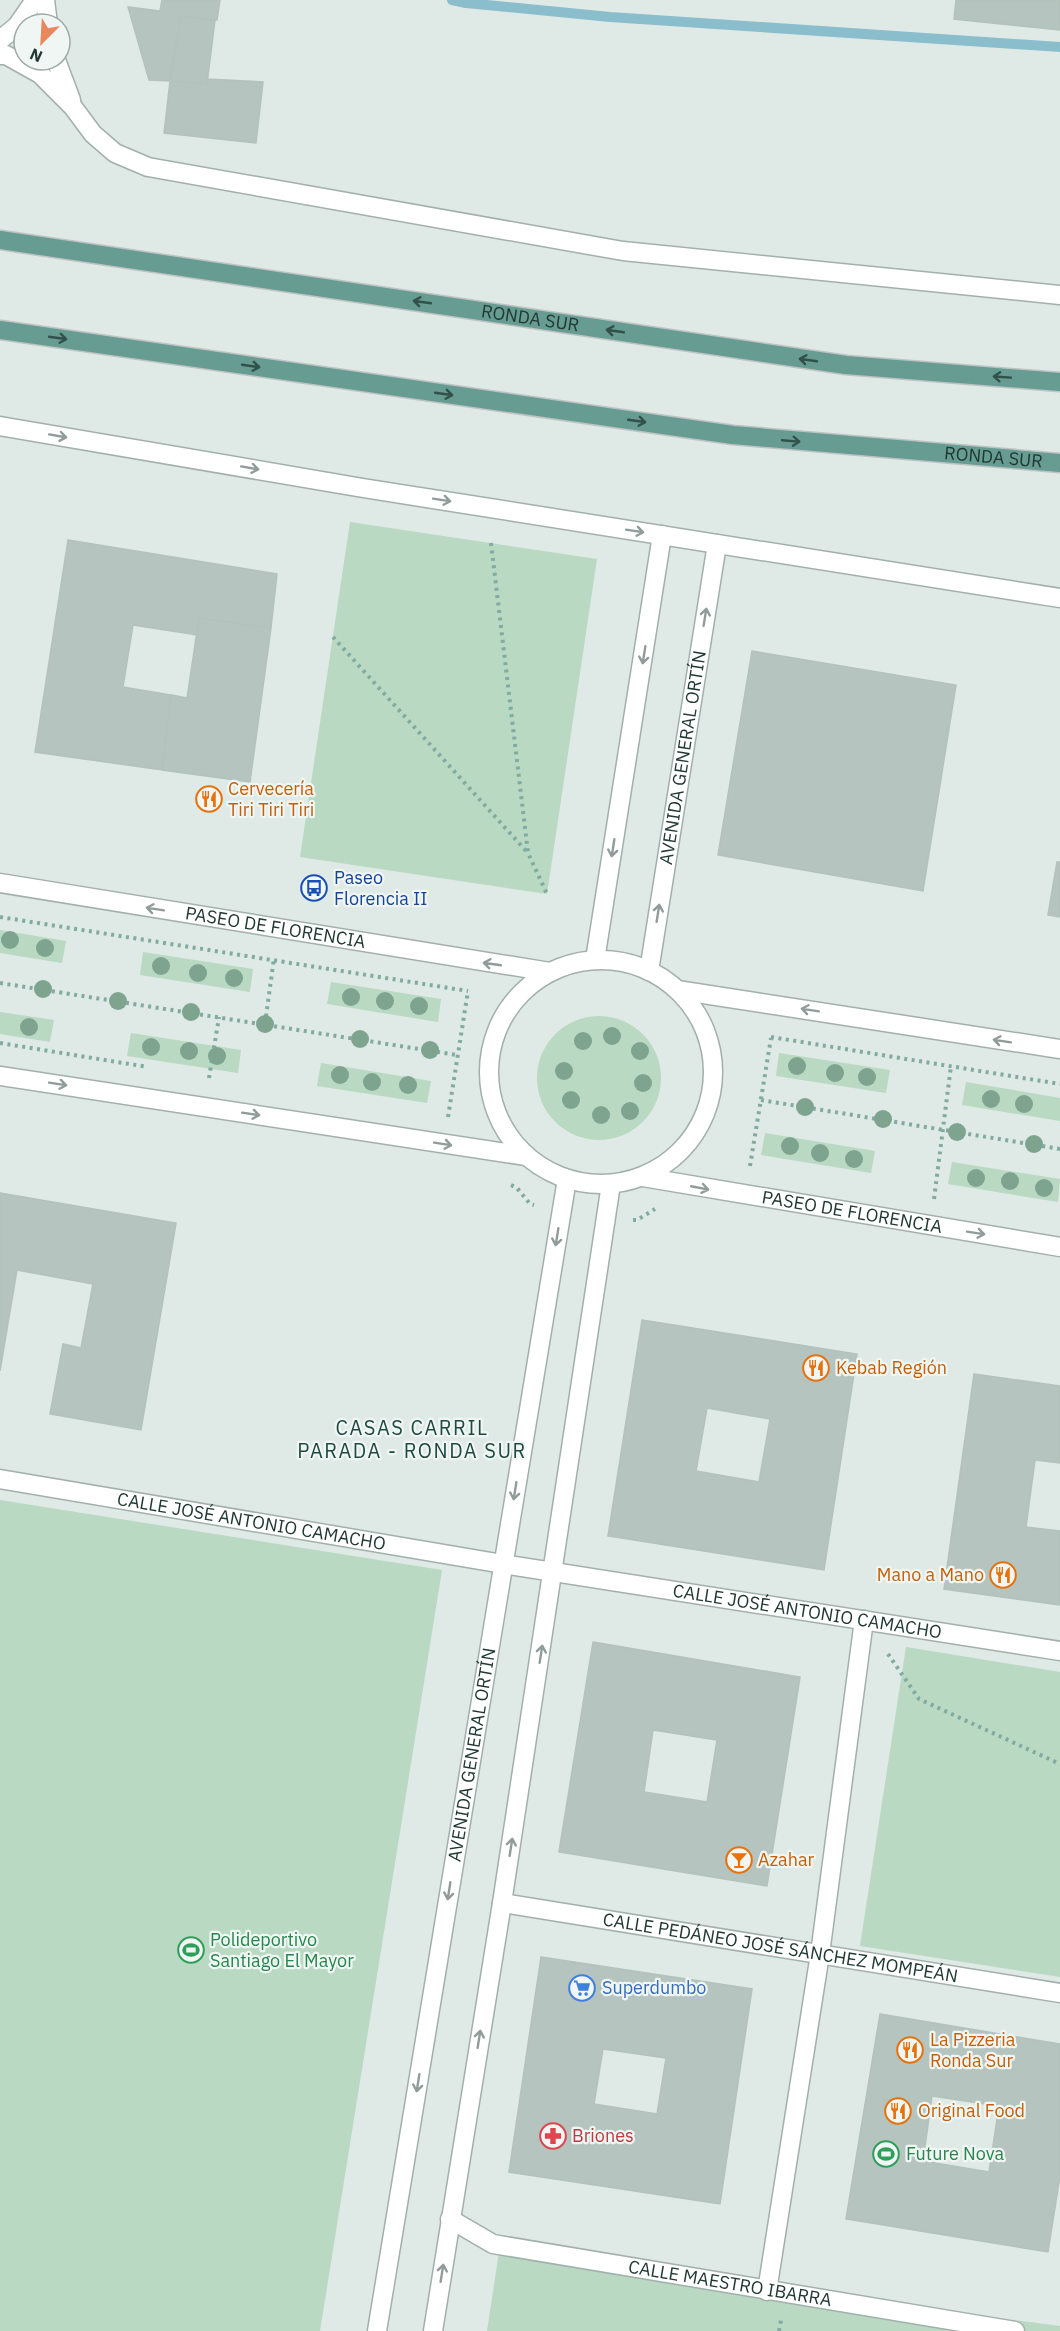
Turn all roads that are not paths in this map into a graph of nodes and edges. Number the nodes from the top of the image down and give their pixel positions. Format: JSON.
{"nodes":[{"id":1,"x":35,"y":0,"type":"edge"},
{"id":2,"x":0,"y":40,"type":"edge"},
{"id":3,"x":0,"y":55,"type":"edge"},
{"id":4,"x":60,"y":72,"type":"edge"},
{"id":5,"x":73,"y":107,"type":"junction"},
{"id":6,"x":0,"y":240,"type":"edge"},
{"id":7,"x":1060,"y":295,"type":"edge"},
{"id":8,"x":0,"y":330,"type":"edge"},
{"id":9,"x":1060,"y":382,"type":"edge"},
{"id":10,"x":0,"y":426,"type":"edge"},
{"id":11,"x":1060,"y":463,"type":"edge"},
{"id":12,"x":662,"y":535,"type":"junction"},
{"id":13,"x":717,"y":544,"type":"junction"},
{"id":14,"x":1060,"y":598,"type":"edge"},
{"id":15,"x":0,"y":883,"type":"edge"},
{"id":16,"x":595,"y":960,"type":"junction"},
{"id":17,"x":649,"y":971,"type":"junction"},
{"id":18,"x":550,"y":972,"type":"junction"},
{"id":19,"x":677,"y":990,"type":"junction"},
{"id":20,"x":1060,"y":1049,"type":"edge"},
{"id":21,"x":0,"y":1076,"type":"edge"},
{"id":22,"x":526,"y":1156,"type":"junction"},
{"id":23,"x":643,"y":1177,"type":"junction"},
{"id":24,"x":567,"y":1179,"type":"junction"},
{"id":25,"x":611,"y":1184,"type":"junction"},
{"id":26,"x":1060,"y":1247,"type":"edge"},
{"id":27,"x":0,"y":1479,"type":"edge"},
{"id":28,"x":503,"y":1564,"type":"junction"},
{"id":29,"x":553,"y":1572,"type":"junction"},
{"id":30,"x":864,"y":1620,"type":"junction"},
{"id":31,"x":1060,"y":1651,"type":"edge"},
{"id":32,"x":502,"y":1903,"type":"junction"},
{"id":33,"x":820,"y":1954,"type":"junction"},
{"id":34,"x":1060,"y":1993,"type":"edge"},
{"id":35,"x":450,"y":2219,"type":"junction"},
{"id":36,"x":767,"y":2291,"type":"junction"},
{"id":37,"x":378,"y":2331,"type":"edge"},
{"id":38,"x":433,"y":2331,"type":"edge"},
{"id":39,"x":1015,"y":2331,"type":"edge"}],
"edges":[{"from":1,"to":2,"type":"street"},
{"from":3,"to":5,"type":"street"},
{"from":4,"to":5,"type":"street"},
{"from":5,"to":7,"type":"street"},
{"from":9,"to":6,"type":"main road","name":"RONDA SUR","one_way":true},
{"from":8,"to":11,"type":"main road","name":"RONDA SUR","one_way":true},
{"from":10,"to":12,"type":"street","one_way":true},
{"from":12,"to":13,"type":"street"},
{"from":12,"to":16,"type":"street","one_way":true},
{"from":13,"to":14,"type":"street"},
{"from":17,"to":13,"type":"street","name":"AVENIDA GENERAL ORTÍN","one_way":true},
{"from":18,"to":15,"type":"street","name":"PASEO DE FLORENCIA","one_way":true},
{"from":16,"to":17,"type":"street"},
{"from":16,"to":18,"type":"street"},
{"from":17,"to":19,"type":"street"},
{"from":18,"to":22,"type":"street"},
{"from":20,"to":19,"type":"street","one_way":true},
{"from":19,"to":23,"type":"street"},
{"from":21,"to":22,"type":"street","one_way":true},
{"from":22,"to":24,"type":"street"},
{"from":23,"to":25,"type":"street"},
{"from":23,"to":26,"type":"street","name":"PASEO DE FLORENCIA","one_way":true},
{"from":24,"to":25,"type":"street"},
{"from":24,"to":28,"type":"street","name":"AVENIDA GENERAL ORTÍN","one_way":true},
{"from":25,"to":29,"type":"street"},
{"from":27,"to":28,"type":"street","name":"CALLE JOSÉ ANTONIO CAMACHO"},
{"from":28,"to":29,"type":"street","name":"CALLE JOSÉ ANTONIO CAMACHO"},
{"from":28,"to":37,"type":"street","name":"AVENIDA GENERAL ORTÍN","one_way":true},
{"from":29,"to":30,"type":"street","name":"CALLE JOSÉ ANTONIO CAMACHO"},
{"from":32,"to":29,"type":"street","one_way":true},
{"from":30,"to":31,"type":"street","name":"CALLE JOSÉ ANTONIO CAMACHO"},
{"from":30,"to":33,"type":"street"},
{"from":32,"to":33,"type":"street","name":"CALLE PEDÁNEO JOSÉ SÁNCHEZ MOMPEÁN"},
{"from":35,"to":32,"type":"street","one_way":true},
{"from":33,"to":34,"type":"street","name":"CALLE PEDÁNEO JOSÉ SÁNCHEZ MOMPEÁN"},
{"from":33,"to":36,"type":"street"},
{"from":35,"to":36,"type":"street","name":"CALLE MAESTRO IBARRA"},
{"from":38,"to":35,"type":"street","one_way":true},
{"from":36,"to":39,"type":"street","name":"CALLE MAESTRO IBARRA"}]}
